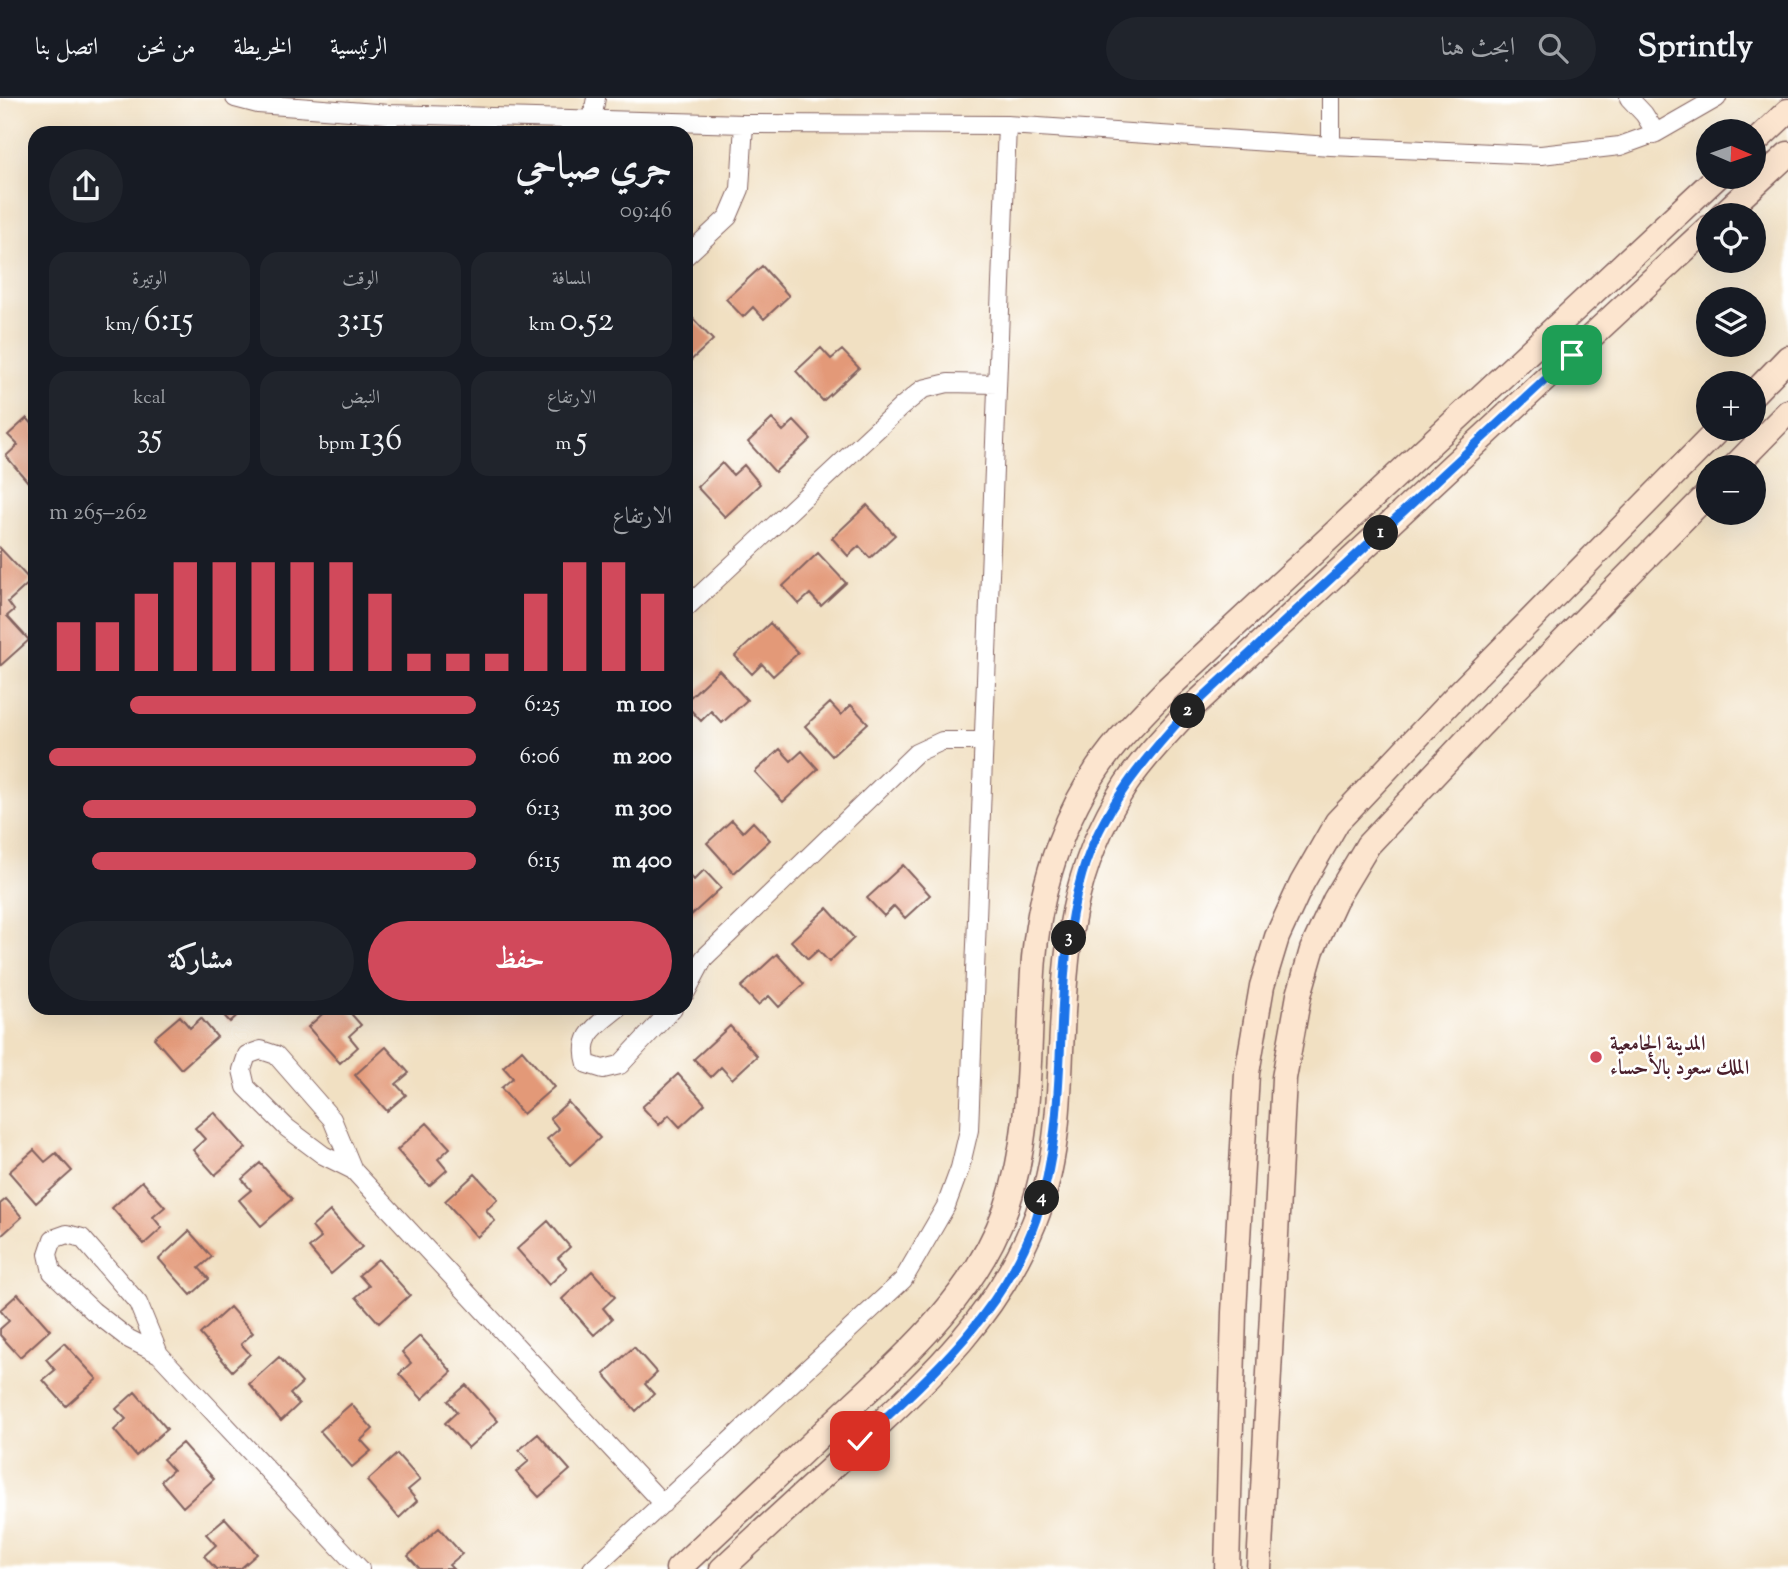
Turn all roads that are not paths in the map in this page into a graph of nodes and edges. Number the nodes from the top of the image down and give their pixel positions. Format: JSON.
{"nodes":[{"id":1,"x":235,"y":98,"type":"edge"},
{"id":2,"x":596,"y":98,"type":"edge"},
{"id":3,"x":1331,"y":98,"type":"edge"},
{"id":4,"x":1629,"y":98,"type":"edge"},
{"id":5,"x":1717,"y":98,"type":"edge"},
{"id":6,"x":308,"y":104,"type":"edge"},
{"id":7,"x":1788,"y":110,"type":"edge"},
{"id":8,"x":389,"y":114,"type":"junction"},
{"id":9,"x":592,"y":119,"type":"junction"},
{"id":10,"x":744,"y":124,"type":"junction"},
{"id":11,"x":1007,"y":125,"type":"junction"},
{"id":12,"x":388,"y":126,"type":"edge"},
{"id":13,"x":1766,"y":131,"type":"edge"},
{"id":14,"x":1656,"y":134,"type":"junction"},
{"id":15,"x":1331,"y":146,"type":"junction"},
{"id":16,"x":1788,"y":154,"type":"edge"},
{"id":17,"x":1704,"y":189,"type":"edge"},
{"id":18,"x":1735,"y":203,"type":"edge"},
{"id":19,"x":1696,"y":239,"type":"edge"},
{"id":20,"x":693,"y":250,"type":"edge"},
{"id":21,"x":1788,"y":358,"type":"edge"},
{"id":22,"x":1766,"y":381,"type":"edge"},
{"id":23,"x":997,"y":384,"type":"junction"},
{"id":24,"x":1788,"y":412,"type":"edge"},
{"id":25,"x":1707,"y":441,"type":"edge"},
{"id":26,"x":1746,"y":455,"type":"edge"},
{"id":27,"x":1696,"y":506,"type":"edge"},
{"id":28,"x":693,"y":601,"type":"edge"},
{"id":29,"x":984,"y":741,"type":"junction"},
{"id":30,"x":704,"y":958,"type":"junction"},
{"id":31,"x":693,"y":963,"type":"edge"},
{"id":32,"x":693,"y":979,"type":"edge"},
{"id":33,"x":610,"y":1015,"type":"edge"},
{"id":34,"x":666,"y":1015,"type":"edge"},
{"id":35,"x":353,"y":1170,"type":"junction"},
{"id":36,"x":159,"y":1354,"type":"junction"},
{"id":37,"x":839,"y":1418,"type":"junction"},
{"id":38,"x":860,"y":1441,"type":"junction"},
{"id":39,"x":663,"y":1504,"type":"junction"},
{"id":40,"x":605,"y":1565,"type":"edge"},
{"id":41,"x":359,"y":1569,"type":"edge"},
{"id":42,"x":678,"y":1569,"type":"edge"},
{"id":43,"x":722,"y":1569,"type":"edge"},
{"id":44,"x":1227,"y":1569,"type":"edge"},
{"id":45,"x":1259,"y":1569,"type":"edge"}],
"edges":[{"from":1,"to":6,"type":"street"},
{"from":2,"to":9,"type":"street"},
{"from":3,"to":15,"type":"street"},
{"from":4,"to":14,"type":"street"},
{"from":5,"to":14,"type":"street"},
{"from":6,"to":8,"type":"street"},
{"from":7,"to":13,"type":"main road"},
{"from":8,"to":9,"type":"street"},
{"from":8,"to":12,"type":"street"},
{"from":9,"to":10,"type":"street"},
{"from":10,"to":11,"type":"street"},
{"from":10,"to":20,"type":"street"},
{"from":11,"to":15,"type":"street"},
{"from":11,"to":23,"type":"street"},
{"from":14,"to":15,"type":"street"},
{"from":16,"to":18,"type":"main road"},
{"from":17,"to":37,"type":"main road"},
{"from":19,"to":38,"type":"main road"},
{"from":21,"to":22,"type":"main road"},
{"from":23,"to":28,"type":"street"},
{"from":23,"to":29,"type":"street"},
{"from":24,"to":26,"type":"main road"},
{"from":25,"to":44,"type":"main road"},
{"from":27,"to":45,"type":"main road"},
{"from":29,"to":30,"type":"street"},
{"from":29,"to":39,"type":"street"},
{"from":30,"to":31,"type":"street"},
{"from":30,"to":32,"type":"street"},
{"from":33,"to":34,"type":"street"},
{"from":35,"to":35,"type":"street"},
{"from":35,"to":39,"type":"street"},
{"from":36,"to":36,"type":"street"},
{"from":36,"to":41,"type":"street"},
{"from":37,"to":38,"type":"main road"},
{"from":37,"to":42,"type":"main road"},
{"from":38,"to":43,"type":"main road"},
{"from":39,"to":40,"type":"street"}]}
